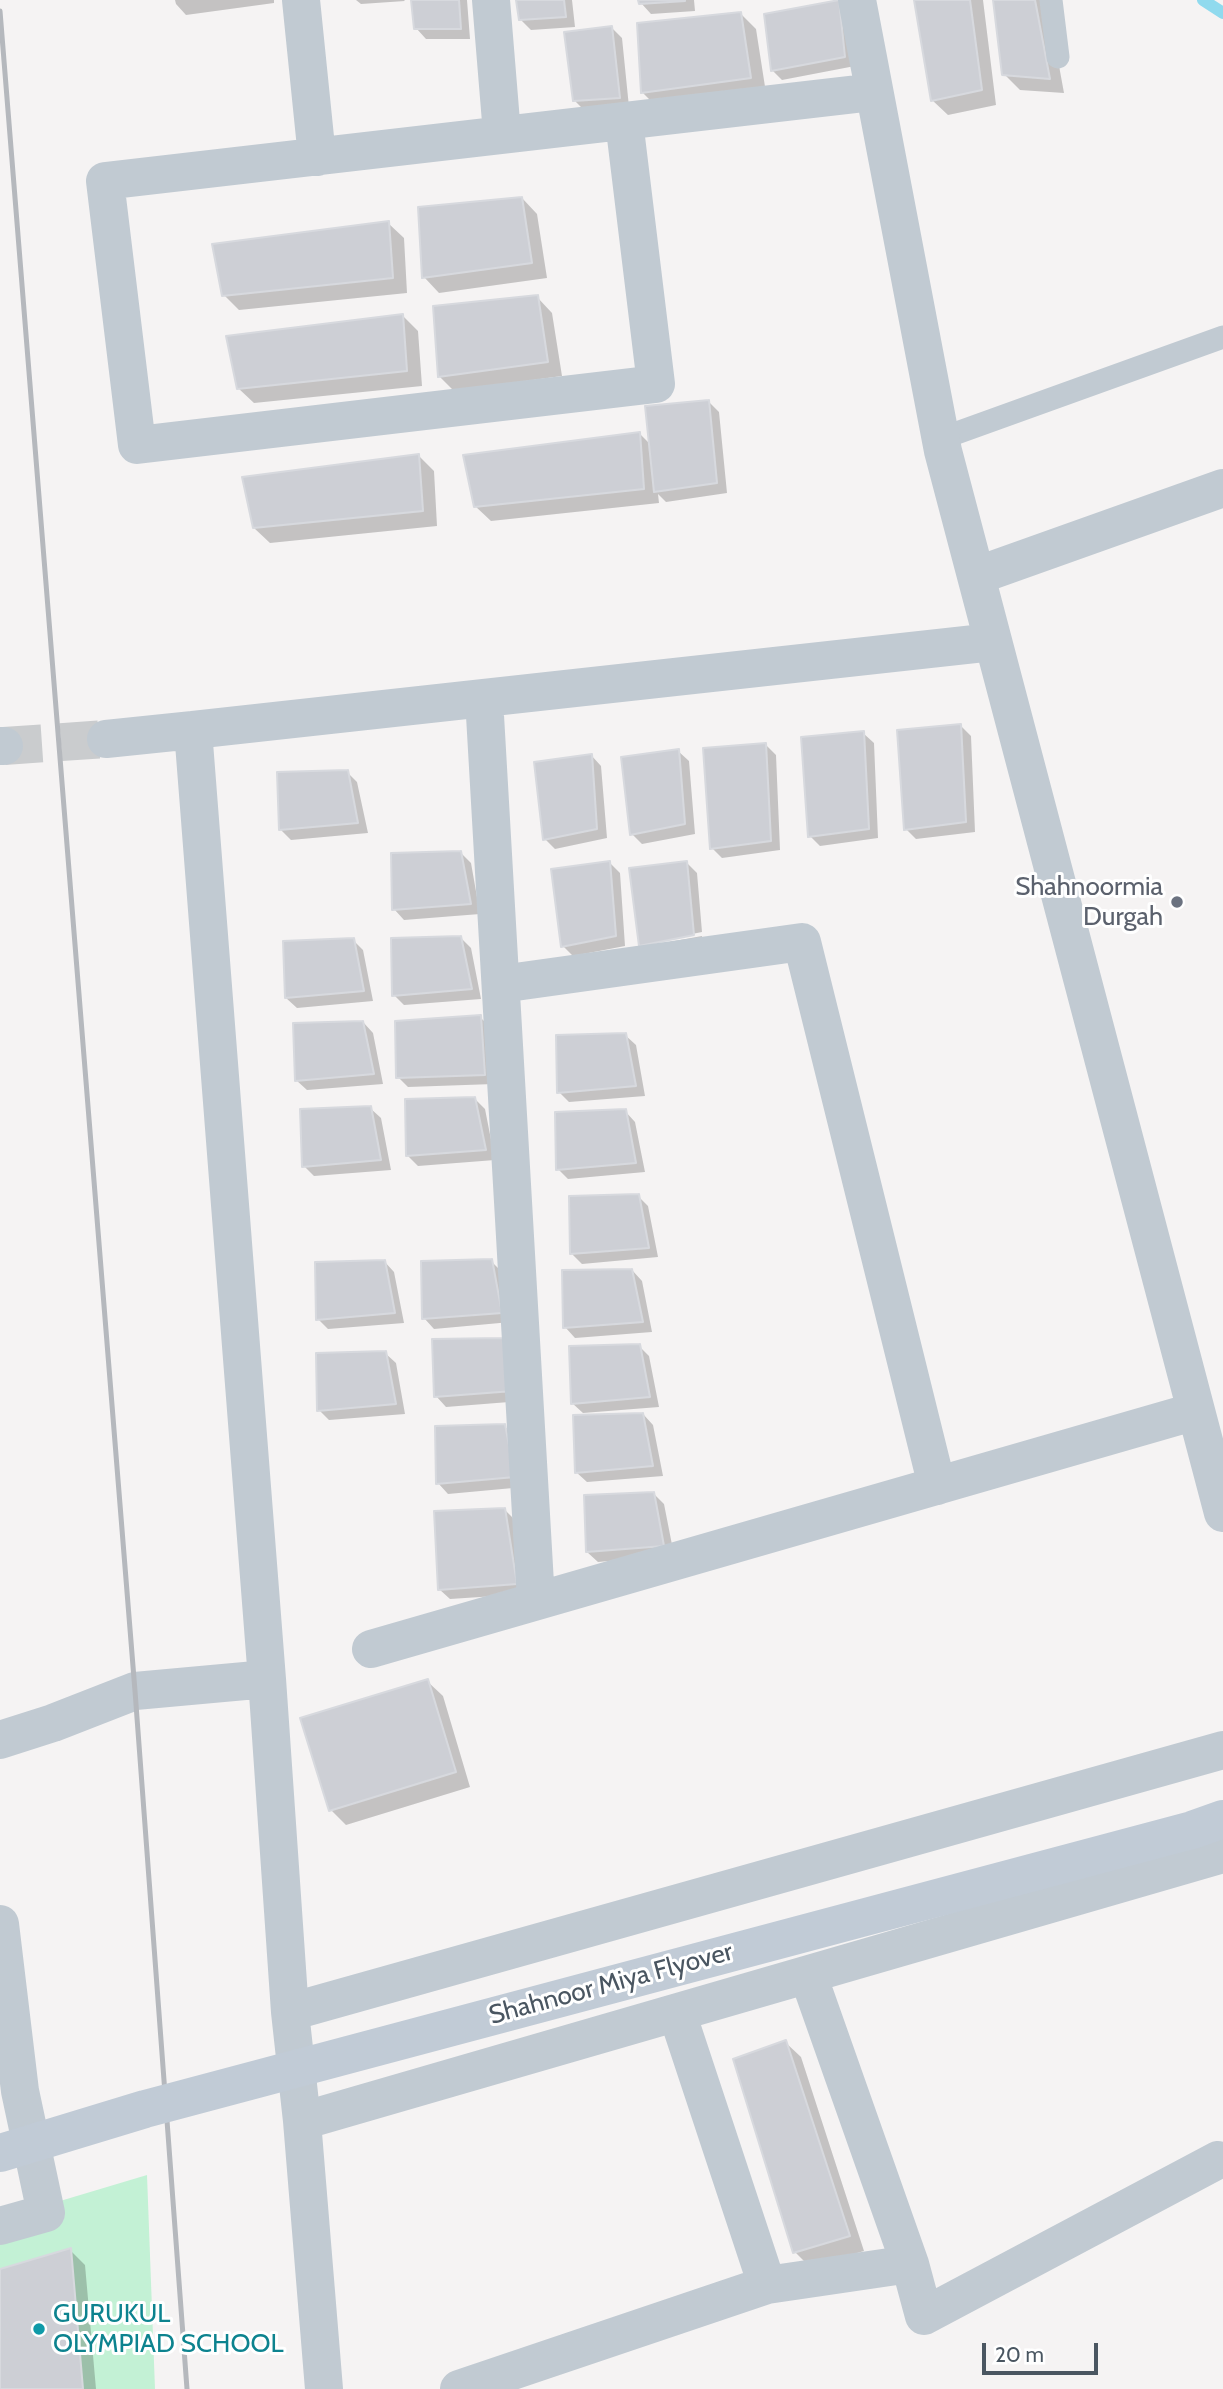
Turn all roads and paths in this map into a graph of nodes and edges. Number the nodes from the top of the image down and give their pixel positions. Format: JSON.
{"nodes":[{"id":1,"x":301,"y":0,"type":"edge"},
{"id":2,"x":491,"y":0,"type":"edge"},
{"id":3,"x":857,"y":0,"type":"edge"},
{"id":4,"x":1051,"y":0,"type":"edge"},
{"id":5,"x":1058,"y":57,"type":"dead end"},
{"id":6,"x":874,"y":92,"type":"junction"},
{"id":7,"x":624,"y":121,"type":"junction"},
{"id":8,"x":502,"y":134,"type":"junction"},
{"id":9,"x":317,"y":157,"type":"junction"},
{"id":10,"x":1223,"y":337,"type":"edge"},
{"id":11,"x":940,"y":439,"type":"junction"},
{"id":12,"x":1223,"y":488,"type":"edge"},
{"id":13,"x":976,"y":576,"type":"junction"},
{"id":14,"x":993,"y":642,"type":"junction"},
{"id":15,"x":484,"y":698,"type":"junction"},
{"id":16,"x":193,"y":730,"type":"junction"},
{"id":17,"x":106,"y":739,"type":"tunnel mouth"},
{"id":18,"x":500,"y":984,"type":"junction"},
{"id":19,"x":1196,"y":1411,"type":"junction"},
{"id":20,"x":937,"y":1486,"type":"junction"},
{"id":21,"x":1223,"y":1513,"type":"edge"},
{"id":22,"x":536,"y":1601,"type":"junction"},
{"id":23,"x":371,"y":1649,"type":"dead end"},
{"id":24,"x":267,"y":1679,"type":"junction"},
{"id":25,"x":0,"y":1740,"type":"edge"},
{"id":26,"x":1223,"y":1750,"type":"edge"},
{"id":27,"x":1223,"y":1819,"type":"edge"},
{"id":28,"x":1223,"y":1854,"type":"edge"},
{"id":29,"x":0,"y":1924,"type":"edge"},
{"id":30,"x":808,"y":1975,"type":"junction"},
{"id":31,"x":290,"y":2012,"type":"junction"},
{"id":32,"x":677,"y":2013,"type":"junction"},
{"id":33,"x":10,"y":2094,"type":"edge"},
{"id":34,"x":302,"y":2121,"type":"junction"},
{"id":35,"x":0,"y":2153,"type":"edge"},
{"id":36,"x":1218,"y":2160,"type":"dead end"},
{"id":37,"x":0,"y":2226,"type":"edge"},
{"id":38,"x":910,"y":2264,"type":"junction"},
{"id":39,"x":767,"y":2285,"type":"junction"},
{"id":40,"x":324,"y":2389,"type":"edge"},
{"id":41,"x":459,"y":2389,"type":"edge"}],
"edges":[{"from":1,"to":9,"type":"street"},
{"from":2,"to":8,"type":"street"},
{"from":3,"to":6,"type":"street"},
{"from":4,"to":5,"type":"lane"},
{"from":6,"to":7,"type":"street"},
{"from":6,"to":11,"type":"street"},
{"from":7,"to":8,"type":"street"},
{"from":7,"to":9,"type":"street"},
{"from":8,"to":9,"type":"street"},
{"from":10,"to":11,"type":"lane"},
{"from":11,"to":13,"type":"street"},
{"from":12,"to":13,"type":"street"},
{"from":13,"to":14,"type":"street"},
{"from":14,"to":15,"type":"street"},
{"from":14,"to":19,"type":"street"},
{"from":15,"to":16,"type":"street"},
{"from":15,"to":18,"type":"street"},
{"from":16,"to":17,"type":"street"},
{"from":16,"to":24,"type":"street"},
{"from":18,"to":20,"type":"street"},
{"from":18,"to":22,"type":"street"},
{"from":19,"to":20,"type":"street"},
{"from":19,"to":21,"type":"street"},
{"from":20,"to":22,"type":"street"},
{"from":22,"to":23,"type":"street"},
{"from":24,"to":25,"type":"street"},
{"from":24,"to":31,"type":"street"},
{"from":26,"to":31,"type":"street"},
{"from":27,"to":35,"type":"main road","name":"Shahnoor Miya Flyover","bridge":true},
{"from":28,"to":30,"type":"street"},
{"from":29,"to":33,"type":"street"},
{"from":30,"to":32,"type":"street"},
{"from":30,"to":38,"type":"street"},
{"from":31,"to":34,"type":"street"},
{"from":32,"to":34,"type":"street"},
{"from":32,"to":39,"type":"street"},
{"from":33,"to":37,"type":"street"},
{"from":34,"to":40,"type":"street"},
{"from":36,"to":38,"type":"street"},
{"from":38,"to":39,"type":"street"},
{"from":39,"to":41,"type":"street"}]}
